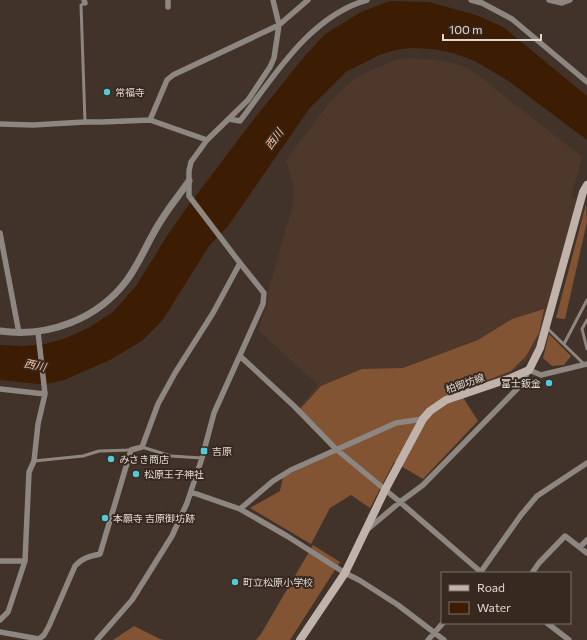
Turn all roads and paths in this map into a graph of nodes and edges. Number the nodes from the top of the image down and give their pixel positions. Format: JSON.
{"nodes":[{"id":1,"x":168,"y":0,"type":"edge"},
{"id":2,"x":273,"y":0,"type":"edge"},
{"id":3,"x":308,"y":0,"type":"edge"},
{"id":4,"x":367,"y":0,"type":"edge"},
{"id":5,"x":471,"y":0,"type":"edge"},
{"id":6,"x":549,"y":0,"type":"edge"},
{"id":7,"x":570,"y":0,"type":"edge"},
{"id":8,"x":85,"y":2,"type":"edge"},
{"id":9,"x":168,"y":7,"type":"dead end"},
{"id":10,"x":279,"y":25,"type":"junction"},
{"id":11,"x":587,"y":82,"type":"edge"},
{"id":12,"x":150,"y":120,"type":"junction"},
{"id":13,"x":229,"y":120,"type":"junction"},
{"id":14,"x":86,"y":122,"type":"junction"},
{"id":15,"x":0,"y":124,"type":"edge"},
{"id":16,"x":207,"y":140,"type":"junction"},
{"id":17,"x":189,"y":181,"type":"junction"},
{"id":18,"x":587,"y":185,"type":"edge"},
{"id":19,"x":0,"y":233,"type":"edge"},
{"id":20,"x":240,"y":263,"type":"junction"},
{"id":21,"x":587,"y":300,"type":"edge"},
{"id":22,"x":587,"y":320,"type":"edge"},
{"id":23,"x":547,"y":328,"type":"junction"},
{"id":24,"x":0,"y":331,"type":"edge"},
{"id":25,"x":38,"y":332,"type":"junction"},
{"id":26,"x":18,"y":333,"type":"junction"},
{"id":27,"x":564,"y":344,"type":"junction"},
{"id":28,"x":587,"y":349,"type":"edge"},
{"id":29,"x":240,"y":356,"type":"junction"},
{"id":30,"x":586,"y":365,"type":"edge"},
{"id":31,"x":529,"y":370,"type":"junction"},
{"id":32,"x":0,"y":389,"type":"edge"},
{"id":33,"x":45,"y":392,"type":"junction"},
{"id":34,"x":423,"y":419,"type":"junction"},
{"id":35,"x":142,"y":446,"type":"junction"},
{"id":36,"x":336,"y":449,"type":"junction"},
{"id":37,"x":131,"y":450,"type":"junction"},
{"id":38,"x":202,"y":458,"type":"junction"},
{"id":39,"x":34,"y":461,"type":"junction"},
{"id":40,"x":587,"y":464,"type":"edge"},
{"id":41,"x":385,"y":490,"type":"junction"},
{"id":42,"x":191,"y":492,"type":"junction"},
{"id":43,"x":400,"y":502,"type":"junction"},
{"id":44,"x":240,"y":509,"type":"junction"},
{"id":45,"x":366,"y":530,"type":"junction"},
{"id":46,"x":587,"y":540,"type":"edge"},
{"id":47,"x":580,"y":547,"type":"junction"},
{"id":48,"x":587,"y":553,"type":"edge"},
{"id":49,"x":0,"y":561,"type":"edge"},
{"id":50,"x":26,"y":561,"type":"junction"},
{"id":51,"x":480,"y":572,"type":"edge"},
{"id":52,"x":482,"y":572,"type":"edge"},
{"id":53,"x":533,"y":572,"type":"edge"},
{"id":54,"x":345,"y":573,"type":"junction"},
{"id":55,"x":0,"y":620,"type":"edge"},
{"id":56,"x":441,"y":624,"type":"edge"},
{"id":57,"x":548,"y":624,"type":"edge"},
{"id":58,"x":0,"y":632,"type":"edge"},
{"id":59,"x":434,"y":632,"type":"junction"},
{"id":60,"x":97,"y":640,"type":"edge"},
{"id":61,"x":300,"y":640,"type":"edge"},
{"id":62,"x":428,"y":640,"type":"edge"},
{"id":63,"x":444,"y":640,"type":"edge"},
{"id":64,"x":569,"y":640,"type":"edge"}],
"edges":[{"from":1,"to":9,"type":"street"},
{"from":2,"to":10,"type":"street"},
{"from":3,"to":10,"type":"street"},
{"from":4,"to":13,"type":"street"},
{"from":5,"to":11,"type":"street"},
{"from":6,"to":7,"type":"street"},
{"from":8,"to":14,"type":"lane"},
{"from":10,"to":12,"type":"street"},
{"from":10,"to":13,"type":"street"},
{"from":12,"to":14,"type":"street"},
{"from":12,"to":16,"type":"street"},
{"from":13,"to":16,"type":"street"},
{"from":14,"to":15,"type":"street"},
{"from":16,"to":17,"type":"street"},
{"from":17,"to":20,"type":"street"},
{"from":17,"to":25,"type":"street"},
{"from":18,"to":23,"type":"main road"},
{"from":19,"to":26,"type":"street"},
{"from":20,"to":29,"type":"street"},
{"from":20,"to":35,"type":"street"},
{"from":21,"to":27,"type":"lane"},
{"from":22,"to":28,"type":"lane"},
{"from":23,"to":27,"type":"lane"},
{"from":23,"to":31,"type":"main road"},
{"from":24,"to":26,"type":"street"},
{"from":25,"to":26,"type":"street"},
{"from":25,"to":33,"type":"street"},
{"from":27,"to":30,"type":"lane"},
{"from":29,"to":36,"type":"street"},
{"from":29,"to":38,"type":"street"},
{"from":30,"to":31,"type":"street"},
{"from":31,"to":34,"type":"main road","name":"柏御坊線"},
{"from":31,"to":43,"type":"street"},
{"from":32,"to":33,"type":"street"},
{"from":33,"to":39,"type":"street"},
{"from":34,"to":36,"type":"street"},
{"from":34,"to":41,"type":"main road","name":"柏御坊線"},
{"from":35,"to":37,"type":"street"},
{"from":35,"to":38,"type":"lane"},
{"from":36,"to":41,"type":"street"},
{"from":36,"to":44,"type":"street"},
{"from":37,"to":39,"type":"lane"},
{"from":37,"to":58,"type":"street"},
{"from":38,"to":42,"type":"street"},
{"from":39,"to":50,"type":"street"},
{"from":40,"to":52,"type":"street"},
{"from":41,"to":43,"type":"street"},
{"from":41,"to":45,"type":"main road","name":"柏御坊線"},
{"from":42,"to":44,"type":"street"},
{"from":42,"to":60,"type":"street"},
{"from":43,"to":45,"type":"street"},
{"from":43,"to":51,"type":"street"},
{"from":44,"to":54,"type":"street"},
{"from":45,"to":54,"type":"main road","name":"柏御坊線"},
{"from":46,"to":47,"type":"street"},
{"from":47,"to":48,"type":"street"},
{"from":47,"to":53,"type":"street"},
{"from":49,"to":50,"type":"street"},
{"from":50,"to":55,"type":"street"},
{"from":54,"to":59,"type":"street"},
{"from":54,"to":61,"type":"main road","name":"柏御坊線"},
{"from":56,"to":59,"type":"street"},
{"from":57,"to":64,"type":"street"},
{"from":59,"to":62,"type":"street"},
{"from":59,"to":63,"type":"street"}]}
